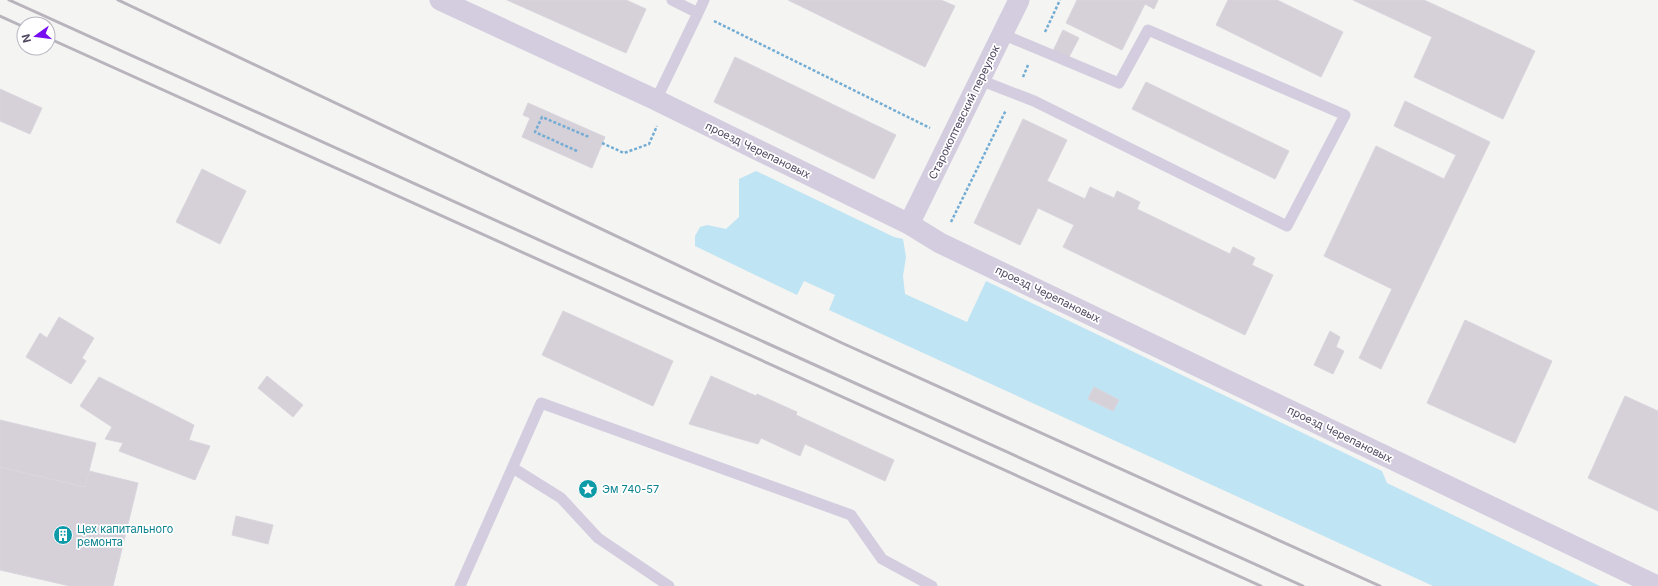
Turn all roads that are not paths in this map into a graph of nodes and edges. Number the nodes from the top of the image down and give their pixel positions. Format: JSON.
{"nodes":[{"id":1,"x":440,"y":0,"type":"edge"},
{"id":2,"x":672,"y":0,"type":"edge"},
{"id":3,"x":704,"y":0,"type":"edge"},
{"id":4,"x":1019,"y":0,"type":"edge"},
{"id":5,"x":698,"y":13,"type":"junction"},
{"id":6,"x":1002,"y":34,"type":"junction"},
{"id":7,"x":980,"y":80,"type":"junction"},
{"id":8,"x":661,"y":103,"type":"junction"},
{"id":9,"x":909,"y":224,"type":"junction"},
{"id":10,"x":513,"y":468,"type":"junction"},
{"id":11,"x":460,"y":586,"type":"edge"},
{"id":12,"x":669,"y":586,"type":"edge"},
{"id":13,"x":932,"y":586,"type":"edge"},
{"id":14,"x":1657,"y":586,"type":"edge"}],
"edges":[{"from":1,"to":8,"type":"street","name":"проезд Черепановых"},
{"from":2,"to":5,"type":"lane"},
{"from":3,"to":5,"type":"lane"},
{"from":4,"to":6,"type":"street","name":"Старокоптевский переулок"},
{"from":5,"to":8,"type":"lane"},
{"from":6,"to":7,"type":"street","name":"Старокоптевский переулок"},
{"from":6,"to":7,"type":"lane"},
{"from":7,"to":9,"type":"street","name":"Старокоптевский переулок"},
{"from":8,"to":9,"type":"street","name":"проезд Черепановых"},
{"from":9,"to":14,"type":"street","name":"проезд Черепановых"},
{"from":10,"to":11,"type":"lane"},
{"from":10,"to":12,"type":"lane"},
{"from":10,"to":13,"type":"lane"}]}
